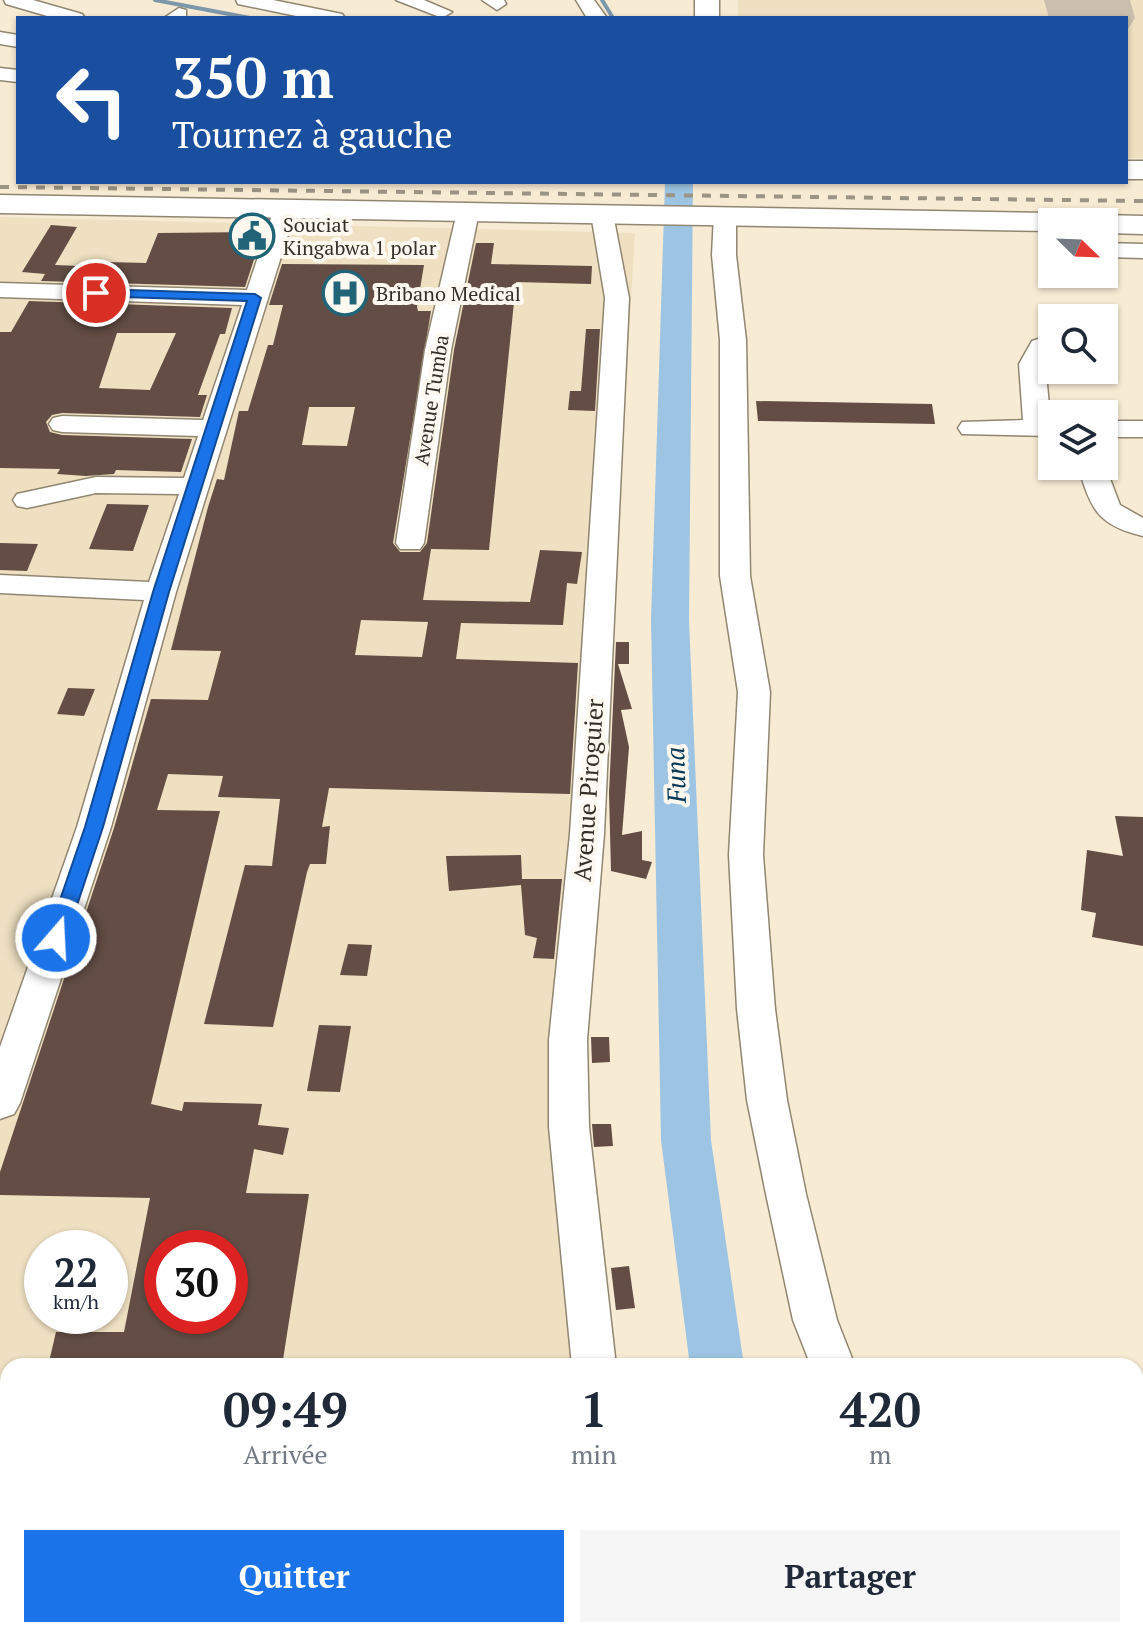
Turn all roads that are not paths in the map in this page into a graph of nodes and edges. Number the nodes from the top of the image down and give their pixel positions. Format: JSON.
{"nodes":[{"id":1,"x":13,"y":0,"type":"edge"},
{"id":2,"x":245,"y":0,"type":"edge"},
{"id":3,"x":405,"y":0,"type":"edge"},
{"id":4,"x":442,"y":12,"type":"dead end"},
{"id":5,"x":68,"y":16,"type":"edge"},
{"id":6,"x":325,"y":16,"type":"edge"},
{"id":7,"x":0,"y":204,"type":"edge"},
{"id":8,"x":285,"y":209,"type":"junction"},
{"id":9,"x":468,"y":212,"type":"junction"},
{"id":10,"x":602,"y":214,"type":"junction"},
{"id":11,"x":710,"y":214,"type":"junction"},
{"id":12,"x":1038,"y":221,"type":"edge"},
{"id":13,"x":1118,"y":224,"type":"edge"},
{"id":14,"x":1143,"y":225,"type":"edge"},
{"id":15,"x":1118,"y":250,"type":"edge"},
{"id":16,"x":1143,"y":251,"type":"edge"},
{"id":17,"x":0,"y":290,"type":"edge"},
{"id":18,"x":255,"y":298,"type":"junction"},
{"id":19,"x":1038,"y":352,"type":"edge"},
{"id":20,"x":1039,"y":400,"type":"edge"},
{"id":21,"x":62,"y":424,"type":"dead end"},
{"id":22,"x":214,"y":428,"type":"junction"},
{"id":23,"x":971,"y":428,"type":"dead end"},
{"id":24,"x":1038,"y":428,"type":"edge"},
{"id":25,"x":1118,"y":429,"type":"edge"},
{"id":26,"x":1143,"y":429,"type":"edge"},
{"id":27,"x":1097,"y":480,"type":"edge"},
{"id":28,"x":194,"y":486,"type":"junction"},
{"id":29,"x":27,"y":500,"type":"dead end"},
{"id":30,"x":1143,"y":527,"type":"edge"},
{"id":31,"x":410,"y":543,"type":"dead end"},
{"id":32,"x":0,"y":584,"type":"edge"},
{"id":33,"x":161,"y":592,"type":"junction"},
{"id":34,"x":0,"y":1103,"type":"edge"},
{"id":35,"x":593,"y":1358,"type":"edge"},
{"id":36,"x":830,"y":1358,"type":"edge"}],
"edges":[{"from":1,"to":5,"type":"street"},
{"from":2,"to":6,"type":"street"},
{"from":3,"to":4,"type":"street"},
{"from":7,"to":8,"type":"main road"},
{"from":8,"to":9,"type":"main road"},
{"from":8,"to":18,"type":"street"},
{"from":9,"to":10,"type":"main road"},
{"from":9,"to":31,"type":"street","name":"Avenue Tumba"},
{"from":10,"to":11,"type":"main road"},
{"from":10,"to":35,"type":"street","name":"Avenue Piroguier"},
{"from":11,"to":12,"type":"main road"},
{"from":11,"to":36,"type":"street"},
{"from":13,"to":14,"type":"main road"},
{"from":15,"to":16,"type":"street"},
{"from":17,"to":18,"type":"street"},
{"from":18,"to":22,"type":"street"},
{"from":19,"to":20,"type":"street"},
{"from":21,"to":22,"type":"street"},
{"from":22,"to":28,"type":"street"},
{"from":23,"to":24,"type":"street"},
{"from":25,"to":26,"type":"street"},
{"from":27,"to":30,"type":"street"},
{"from":28,"to":29,"type":"street"},
{"from":28,"to":33,"type":"street"},
{"from":32,"to":33,"type":"street"},
{"from":33,"to":34,"type":"street"}]}
